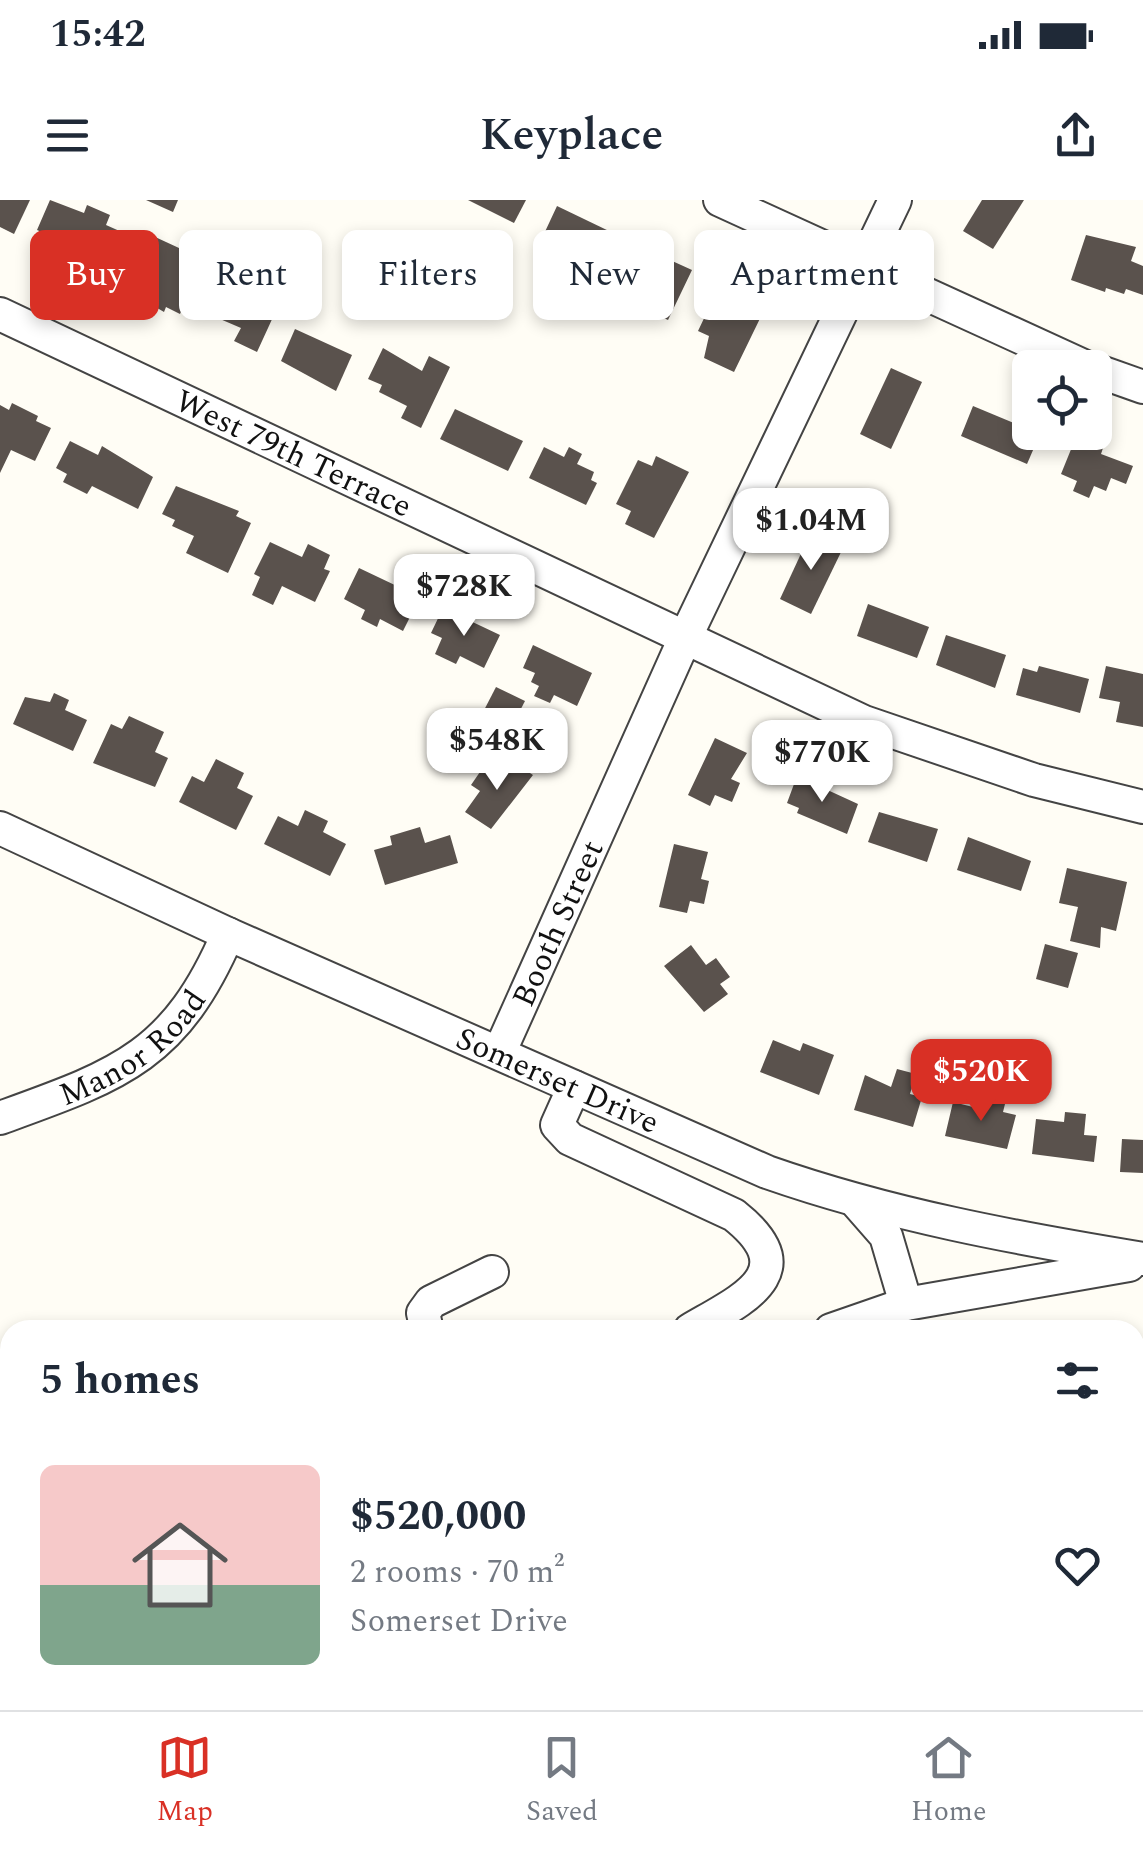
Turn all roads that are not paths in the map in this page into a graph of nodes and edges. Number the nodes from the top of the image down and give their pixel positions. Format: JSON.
{"nodes":[{"id":1,"x":720,"y":200,"type":"edge"},
{"id":2,"x":895,"y":200,"type":"edge"},
{"id":3,"x":783,"y":230,"type":"edge"},
{"id":4,"x":880,"y":230,"type":"edge"},
{"id":5,"x":934,"y":300,"type":"edge"},
{"id":6,"x":0,"y":314,"type":"edge"},
{"id":7,"x":837,"y":320,"type":"edge"},
{"id":8,"x":1049,"y":350,"type":"edge"},
{"id":9,"x":1112,"y":376,"type":"edge"},
{"id":10,"x":1143,"y":387,"type":"edge"},
{"id":11,"x":685,"y":638,"type":"junction"},
{"id":12,"x":1143,"y":808,"type":"edge"},
{"id":13,"x":0,"y":828,"type":"edge"},
{"id":14,"x":228,"y":934,"type":"junction"},
{"id":15,"x":500,"y":1051,"type":"junction"},
{"id":16,"x":574,"y":1087,"type":"junction"},
{"id":17,"x":0,"y":1118,"type":"edge"},
{"id":18,"x":858,"y":1204,"type":"junction"},
{"id":19,"x":1143,"y":1261,"type":"edge"},
{"id":20,"x":492,"y":1272,"type":"dead end"},
{"id":21,"x":906,"y":1304,"type":"junction"},
{"id":22,"x":425,"y":1320,"type":"edge"},
{"id":23,"x":707,"y":1320,"type":"edge"},
{"id":24,"x":860,"y":1320,"type":"edge"}],
"edges":[{"from":1,"to":3,"type":"street"},
{"from":2,"to":4,"type":"street","name":"Booth Street"},
{"from":5,"to":8,"type":"street"},
{"from":6,"to":11,"type":"street","name":"West 79th Terrace"},
{"from":7,"to":11,"type":"street","name":"Booth Street"},
{"from":9,"to":10,"type":"street"},
{"from":11,"to":12,"type":"street","name":"West 79th Terrace"},
{"from":11,"to":15,"type":"street","name":"Booth Street"},
{"from":13,"to":14,"type":"street","name":"Somerset Drive"},
{"from":14,"to":15,"type":"street","name":"Somerset Drive"},
{"from":14,"to":17,"type":"street","name":"Manor Road"},
{"from":15,"to":16,"type":"street","name":"Somerset Drive"},
{"from":16,"to":18,"type":"street","name":"Somerset Drive"},
{"from":16,"to":23,"type":"street"},
{"from":18,"to":19,"type":"street","name":"Somerset Drive"},
{"from":18,"to":21,"type":"street"},
{"from":19,"to":21,"type":"street"},
{"from":20,"to":22,"type":"street"},
{"from":21,"to":24,"type":"street"}]}
